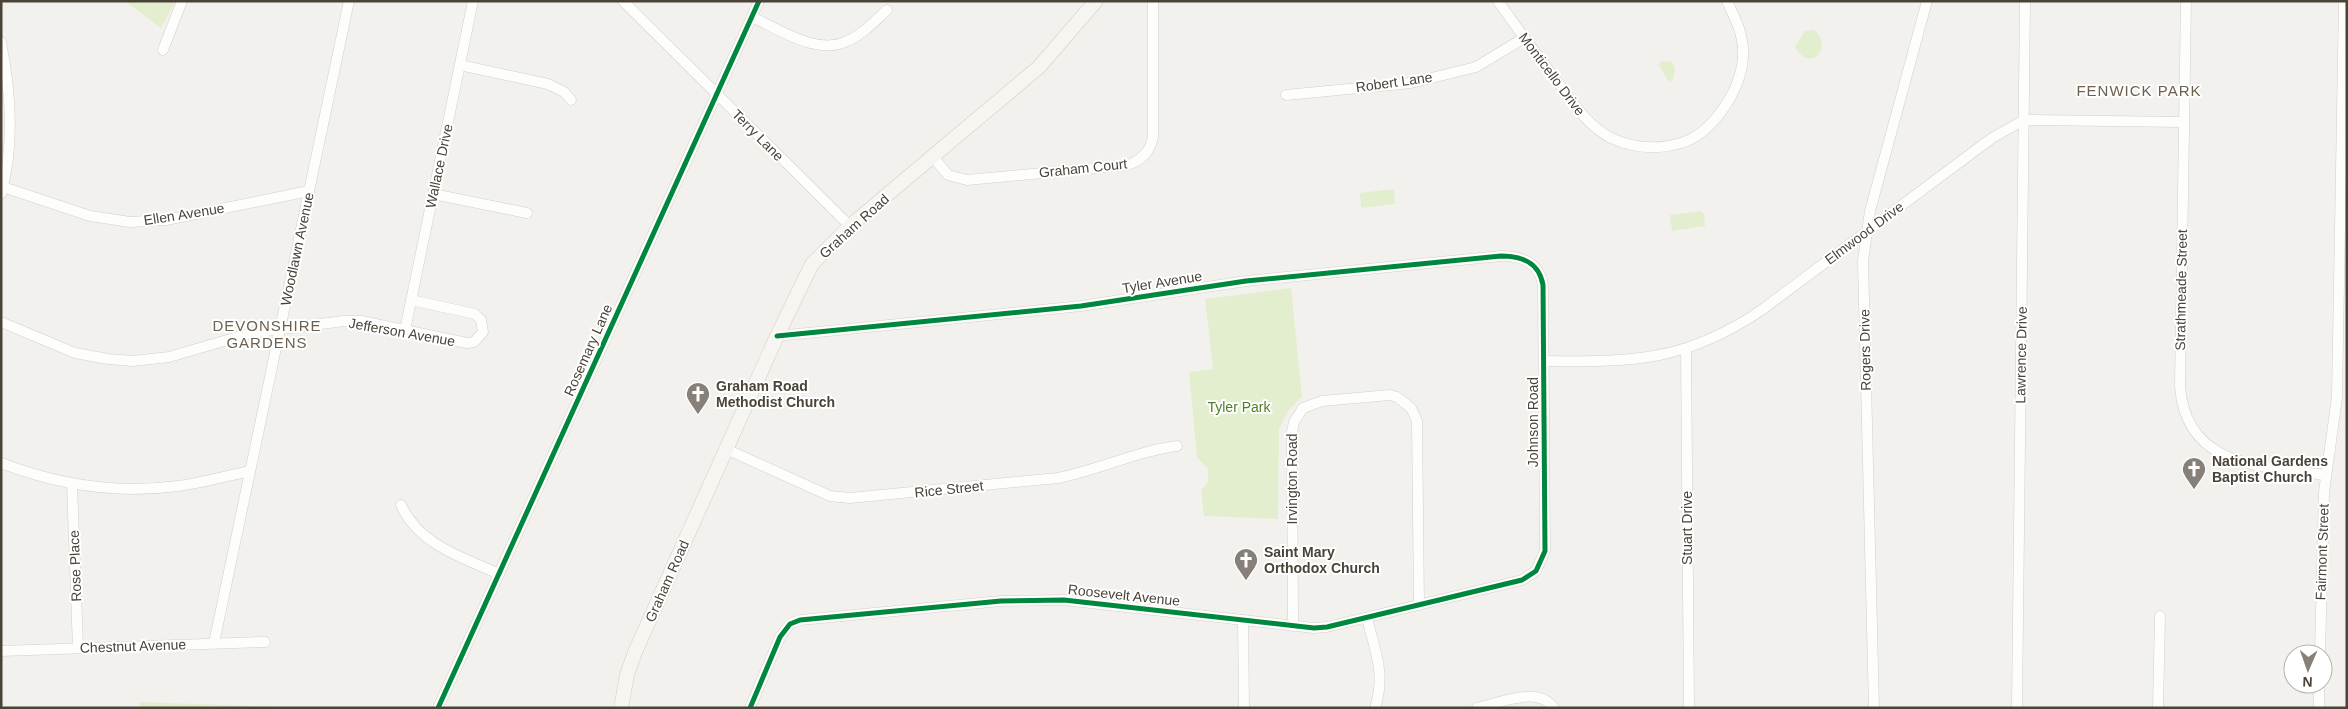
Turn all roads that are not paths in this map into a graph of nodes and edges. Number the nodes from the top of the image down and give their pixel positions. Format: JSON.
{"nodes":[{"id":1,"x":182,"y":1,"type":"edge"},
{"id":2,"x":349,"y":1,"type":"edge"},
{"id":3,"x":473,"y":1,"type":"edge"},
{"id":4,"x":623,"y":1,"type":"edge"},
{"id":5,"x":759,"y":1,"type":"edge"},
{"id":6,"x":1096,"y":1,"type":"edge"},
{"id":7,"x":1153,"y":1,"type":"edge"},
{"id":8,"x":1498,"y":1,"type":"edge"},
{"id":9,"x":1726,"y":1,"type":"edge"},
{"id":10,"x":1927,"y":1,"type":"edge"},
{"id":11,"x":2025,"y":1,"type":"edge"},
{"id":12,"x":2186,"y":1,"type":"edge"},
{"id":13,"x":2344,"y":1,"type":"edge"},
{"id":14,"x":888,"y":10,"type":"dead end"},
{"id":15,"x":752,"y":17,"type":"junction"},
{"id":16,"x":1524,"y":38,"type":"junction"},
{"id":17,"x":1,"y":42,"type":"edge"},
{"id":18,"x":163,"y":50,"type":"dead end"},
{"id":19,"x":460,"y":65,"type":"junction"},
{"id":20,"x":717,"y":94,"type":"junction"},
{"id":21,"x":1286,"y":95,"type":"dead end"},
{"id":22,"x":571,"y":100,"type":"dead end"},
{"id":23,"x":2024,"y":120,"type":"junction"},
{"id":24,"x":2184,"y":122,"type":"junction"},
{"id":25,"x":2345,"y":125,"type":"edge"},
{"id":26,"x":1145,"y":155,"type":"junction"},
{"id":27,"x":933,"y":157,"type":"junction"},
{"id":28,"x":1153,"y":162,"type":"dead end"},
{"id":29,"x":2,"y":190,"type":"edge"},
{"id":30,"x":309,"y":191,"type":"junction"},
{"id":31,"x":433,"y":194,"type":"junction"},
{"id":32,"x":527,"y":213,"type":"dead end"},
{"id":33,"x":850,"y":226,"type":"junction"},
{"id":34,"x":1866,"y":231,"type":"junction"},
{"id":35,"x":1542,"y":277,"type":"joint"},
{"id":36,"x":411,"y":300,"type":"junction"},
{"id":37,"x":1,"y":322,"type":"edge"},
{"id":38,"x":280,"y":329,"type":"junction"},
{"id":39,"x":405,"y":330,"type":"junction"},
{"id":40,"x":776,"y":336,"type":"junction"},
{"id":41,"x":1686,"y":349,"type":"junction"},
{"id":42,"x":1544,"y":361,"type":"junction"},
{"id":43,"x":1177,"y":446,"type":"dead end"},
{"id":44,"x":726,"y":450,"type":"junction"},
{"id":45,"x":1,"y":463,"type":"edge"},
{"id":46,"x":250,"y":471,"type":"junction"},
{"id":47,"x":2326,"y":475,"type":"junction"},
{"id":48,"x":72,"y":484,"type":"junction"},
{"id":49,"x":401,"y":505,"type":"dead end"},
{"id":50,"x":1540,"y":566,"type":"joint"},
{"id":51,"x":499,"y":574,"type":"junction"},
{"id":52,"x":1419,"y":605,"type":"junction"},
{"id":53,"x":2160,"y":616,"type":"dead end"},
{"id":54,"x":1367,"y":618,"type":"junction"},
{"id":55,"x":1243,"y":620,"type":"junction"},
{"id":56,"x":1293,"y":626,"type":"junction"},
{"id":57,"x":265,"y":642,"type":"dead end"},
{"id":58,"x":214,"y":643,"type":"junction"},
{"id":59,"x":2320,"y":644,"type":"edge"},
{"id":60,"x":78,"y":648,"type":"junction"},
{"id":61,"x":1,"y":651,"type":"edge"},
{"id":62,"x":2320,"y":694,"type":"edge"},
{"id":63,"x":438,"y":708,"type":"edge"},
{"id":64,"x":621,"y":708,"type":"edge"},
{"id":65,"x":750,"y":708,"type":"edge"},
{"id":66,"x":1244,"y":708,"type":"edge"},
{"id":67,"x":1376,"y":708,"type":"edge"},
{"id":68,"x":1477,"y":708,"type":"edge"},
{"id":69,"x":1554,"y":708,"type":"edge"},
{"id":70,"x":1689,"y":708,"type":"edge"},
{"id":71,"x":1874,"y":708,"type":"edge"},
{"id":72,"x":2017,"y":708,"type":"edge"},
{"id":73,"x":2158,"y":708,"type":"edge"},
{"id":74,"x":2319,"y":708,"type":"edge"}],
"edges":[{"from":1,"to":18,"type":"street"},
{"from":2,"to":30,"type":"street","name":"Woodlawn Avenue"},
{"from":3,"to":19,"type":"street","name":"Wallace Drive"},
{"from":4,"to":20,"type":"street","name":"Terry Lane"},
{"from":5,"to":15,"type":"street","name":"Rosemary Lane"},
{"from":6,"to":27,"type":"street","name":"Graham Road"},
{"from":7,"to":26,"type":"street","name":"Graham Court"},
{"from":8,"to":16,"type":"street","name":"Monticello Drive"},
{"from":9,"to":16,"type":"street","name":"Monticello Drive"},
{"from":10,"to":34,"type":"street","name":"Rogers Drive"},
{"from":11,"to":23,"type":"street","name":"Lawrence Drive"},
{"from":12,"to":24,"type":"street","name":"Strathmeade Street"},
{"from":13,"to":25,"type":"street","name":"Fairmont Street"},
{"from":14,"to":15,"type":"street"},
{"from":15,"to":20,"type":"street","name":"Rosemary Lane"},
{"from":16,"to":21,"type":"street","name":"Robert Lane"},
{"from":17,"to":29,"type":"street"},
{"from":19,"to":22,"type":"street"},
{"from":19,"to":31,"type":"street","name":"Wallace Drive"},
{"from":20,"to":33,"type":"street","name":"Terry Lane"},
{"from":20,"to":51,"type":"street","name":"Rosemary Lane"},
{"from":23,"to":24,"type":"street"},
{"from":23,"to":34,"type":"street","name":"Elmwood Drive"},
{"from":23,"to":72,"type":"street","name":"Lawrence Drive"},
{"from":24,"to":47,"type":"street","name":"Strathmeade Street"},
{"from":25,"to":47,"type":"street","name":"Fairmont Street"},
{"from":26,"to":27,"type":"street","name":"Graham Court"},
{"from":26,"to":28,"type":"street"},
{"from":27,"to":33,"type":"street","name":"Graham Road"},
{"from":29,"to":30,"type":"street","name":"Ellen Avenue"},
{"from":30,"to":38,"type":"street","name":"Woodlawn Avenue"},
{"from":31,"to":32,"type":"street"},
{"from":31,"to":36,"type":"street","name":"Wallace Drive"},
{"from":33,"to":40,"type":"street","name":"Graham Road"},
{"from":34,"to":41,"type":"street","name":"Elmwood Drive"},
{"from":34,"to":71,"type":"street","name":"Rogers Drive"},
{"from":35,"to":40,"type":"street","name":"Tyler Avenue"},
{"from":35,"to":42,"type":"street","name":"Johnson Road"},
{"from":36,"to":39,"type":"street","name":"Wallace Drive"},
{"from":36,"to":39,"type":"street","name":"Jefferson Avenue"},
{"from":37,"to":38,"type":"street","name":"Jefferson Avenue"},
{"from":38,"to":39,"type":"street","name":"Jefferson Avenue"},
{"from":38,"to":46,"type":"street","name":"Woodlawn Avenue"},
{"from":40,"to":44,"type":"street","name":"Graham Road"},
{"from":41,"to":42,"type":"street","name":"Elmwood Drive"},
{"from":41,"to":70,"type":"street","name":"Stuart Drive"},
{"from":42,"to":50,"type":"street","name":"Johnson Road"},
{"from":43,"to":44,"type":"street","name":"Rice Street"},
{"from":44,"to":64,"type":"street","name":"Graham Road"},
{"from":45,"to":48,"type":"street"},
{"from":46,"to":48,"type":"street"},
{"from":46,"to":58,"type":"street","name":"Woodlawn Avenue"},
{"from":47,"to":59,"type":"street","name":"Fairmont Street"},
{"from":48,"to":60,"type":"street","name":"Rose Place"},
{"from":49,"to":51,"type":"street"},
{"from":50,"to":52,"type":"street","name":"Roosevelt Avenue"},
{"from":51,"to":63,"type":"street","name":"Rosemary Lane"},
{"from":52,"to":54,"type":"street","name":"Roosevelt Avenue"},
{"from":52,"to":56,"type":"street","name":"Irvington Road"},
{"from":53,"to":73,"type":"street"},
{"from":54,"to":56,"type":"street","name":"Roosevelt Avenue"},
{"from":54,"to":67,"type":"street"},
{"from":55,"to":56,"type":"street","name":"Roosevelt Avenue"},
{"from":55,"to":65,"type":"street","name":"Roosevelt Avenue"},
{"from":55,"to":66,"type":"street"},
{"from":57,"to":58,"type":"street","name":"Chestnut Avenue"},
{"from":58,"to":60,"type":"street","name":"Chestnut Avenue"},
{"from":60,"to":61,"type":"street","name":"Chestnut Avenue"},
{"from":62,"to":74,"type":"street"},
{"from":68,"to":69,"type":"street"}]}
